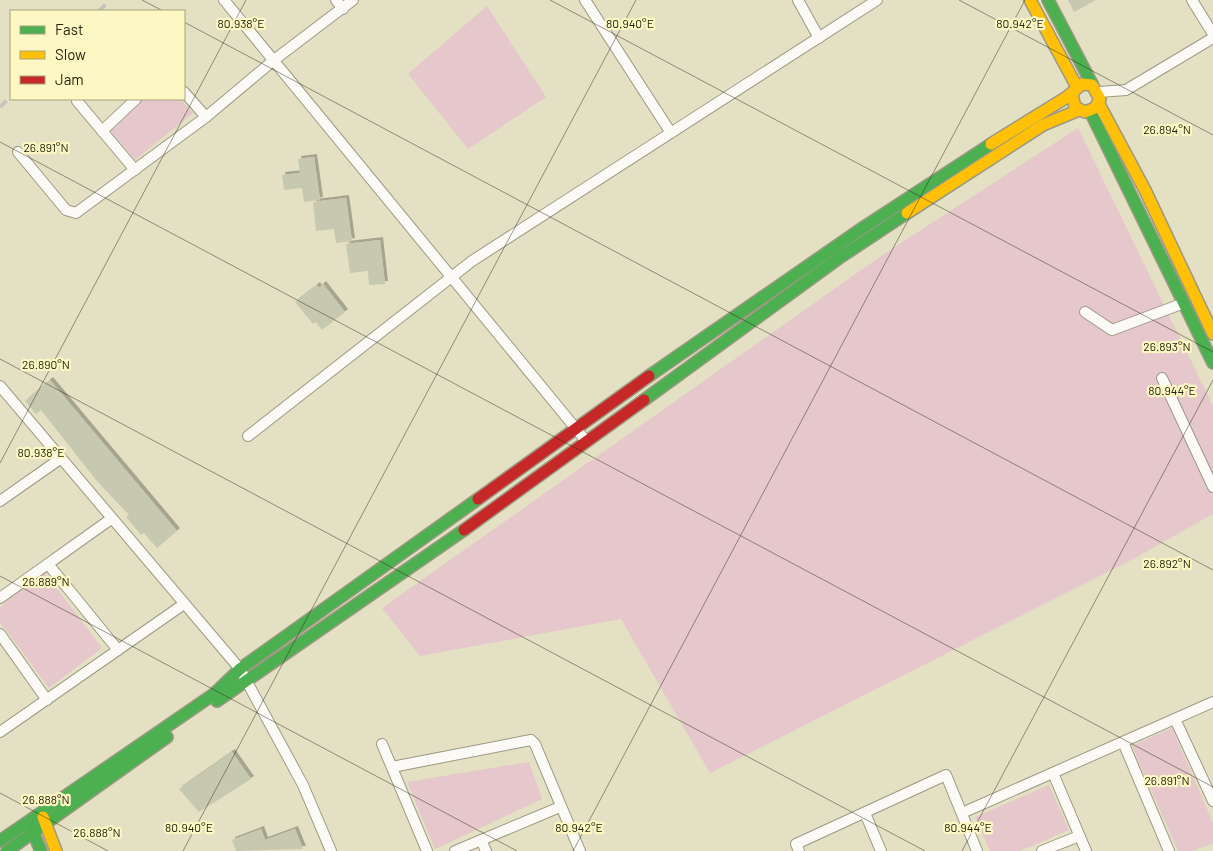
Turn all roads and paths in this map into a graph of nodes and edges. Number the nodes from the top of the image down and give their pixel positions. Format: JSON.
{"nodes":[{"id":1,"x":224,"y":0,"type":"edge"},
{"id":2,"x":336,"y":0,"type":"edge"},
{"id":3,"x":353,"y":0,"type":"edge"},
{"id":4,"x":585,"y":0,"type":"edge"},
{"id":5,"x":798,"y":0,"type":"edge"},
{"id":6,"x":877,"y":0,"type":"edge"},
{"id":7,"x":1030,"y":0,"type":"edge"},
{"id":8,"x":1048,"y":0,"type":"edge"},
{"id":9,"x":1192,"y":0,"type":"edge"},
{"id":10,"x":343,"y":9,"type":"junction"},
{"id":11,"x":1213,"y":36,"type":"edge"},
{"id":12,"x":819,"y":38,"type":"junction"},
{"id":13,"x":274,"y":60,"type":"junction"},
{"id":14,"x":1075,"y":90,"type":"junction"},
{"id":15,"x":185,"y":93,"type":"edge"},
{"id":16,"x":135,"y":100,"type":"edge"},
{"id":17,"x":1092,"y":100,"type":"junction"},
{"id":18,"x":77,"y":101,"type":"dead end"},
{"id":19,"x":206,"y":117,"type":"junction"},
{"id":20,"x":102,"y":130,"type":"junction"},
{"id":21,"x":670,"y":133,"type":"junction"},
{"id":22,"x":18,"y":152,"type":"dead end"},
{"id":23,"x":135,"y":170,"type":"junction"},
{"id":24,"x":1158,"y":218,"type":"junction"},
{"id":25,"x":1146,"y":222,"type":"junction"},
{"id":26,"x":452,"y":277,"type":"junction"},
{"id":27,"x":1184,"y":303,"type":"junction"},
{"id":28,"x":1085,"y":312,"type":"dead end"},
{"id":29,"x":1213,"y":334,"type":"edge"},
{"id":30,"x":1213,"y":363,"type":"edge"},
{"id":31,"x":1162,"y":378,"type":"dead end"},
{"id":32,"x":0,"y":386,"type":"edge"},
{"id":33,"x":4,"y":400,"type":"edge"},
{"id":34,"x":577,"y":428,"type":"junction"},
{"id":35,"x":248,"y":436,"type":"dead end"},
{"id":36,"x":586,"y":440,"type":"junction"},
{"id":37,"x":60,"y":460,"type":"junction"},
{"id":38,"x":1213,"y":487,"type":"edge"},
{"id":39,"x":0,"y":501,"type":"edge"},
{"id":40,"x":111,"y":519,"type":"junction"},
{"id":41,"x":48,"y":564,"type":"junction"},
{"id":42,"x":0,"y":598,"type":"edge"},
{"id":43,"x":184,"y":604,"type":"junction"},
{"id":44,"x":0,"y":634,"type":"edge"},
{"id":45,"x":118,"y":650,"type":"junction"},
{"id":46,"x":240,"y":669,"type":"junction"},
{"id":47,"x":246,"y":680,"type":"junction"},
{"id":48,"x":47,"y":700,"type":"junction"},
{"id":49,"x":1213,"y":702,"type":"edge"},
{"id":50,"x":1175,"y":719,"type":"junction"},
{"id":51,"x":0,"y":732,"type":"edge"},
{"id":52,"x":1123,"y":742,"type":"junction"},
{"id":53,"x":382,"y":744,"type":"dead end"},
{"id":54,"x":392,"y":767,"type":"junction"},
{"id":55,"x":1053,"y":773,"type":"junction"},
{"id":56,"x":1213,"y":801,"type":"edge"},
{"id":57,"x":560,"y":807,"type":"junction"},
{"id":58,"x":865,"y":813,"type":"junction"},
{"id":59,"x":962,"y":814,"type":"junction"},
{"id":60,"x":44,"y":819,"type":"junction"},
{"id":61,"x":31,"y":827,"type":"junction"},
{"id":62,"x":1080,"y":836,"type":"junction"},
{"id":63,"x":481,"y":840,"type":"junction"},
{"id":64,"x":0,"y":841,"type":"edge"},
{"id":65,"x":7,"y":851,"type":"edge"},
{"id":66,"x":41,"y":851,"type":"edge"},
{"id":67,"x":56,"y":851,"type":"edge"},
{"id":68,"x":331,"y":851,"type":"edge"},
{"id":69,"x":427,"y":851,"type":"edge"},
{"id":70,"x":455,"y":851,"type":"edge"},
{"id":71,"x":486,"y":851,"type":"edge"},
{"id":72,"x":580,"y":851,"type":"edge"},
{"id":73,"x":799,"y":851,"type":"edge"},
{"id":74,"x":881,"y":851,"type":"edge"},
{"id":75,"x":977,"y":851,"type":"edge"},
{"id":76,"x":1042,"y":851,"type":"edge"},
{"id":77,"x":1086,"y":851,"type":"edge"},
{"id":78,"x":1169,"y":851,"type":"edge"}],
"edges":[{"from":1,"to":13,"type":"street"},
{"from":2,"to":10,"type":"street"},
{"from":3,"to":10,"type":"street"},
{"from":4,"to":21,"type":"street"},
{"from":5,"to":12,"type":"street"},
{"from":6,"to":12,"type":"street"},
{"from":7,"to":14,"type":"main road"},
{"from":8,"to":17,"type":"main road"},
{"from":9,"to":11,"type":"street"},
{"from":10,"to":13,"type":"street"},
{"from":11,"to":17,"type":"street"},
{"from":12,"to":21,"type":"street"},
{"from":13,"to":19,"type":"street"},
{"from":13,"to":26,"type":"street"},
{"from":14,"to":17,"type":"main road"},
{"from":14,"to":17,"type":"main road"},
{"from":14,"to":34,"type":"main road"},
{"from":15,"to":19,"type":"street"},
{"from":16,"to":20,"type":"street"},
{"from":17,"to":24,"type":"main road"},
{"from":17,"to":25,"type":"main road"},
{"from":17,"to":36,"type":"main road"},
{"from":18,"to":20,"type":"street"},
{"from":19,"to":23,"type":"street"},
{"from":20,"to":23,"type":"street"},
{"from":21,"to":26,"type":"street"},
{"from":22,"to":23,"type":"street"},
{"from":24,"to":25,"type":"main road"},
{"from":24,"to":29,"type":"main road"},
{"from":25,"to":27,"type":"main road"},
{"from":26,"to":34,"type":"street"},
{"from":26,"to":35,"type":"street"},
{"from":27,"to":28,"type":"street"},
{"from":27,"to":30,"type":"main road"},
{"from":31,"to":38,"type":"street"},
{"from":32,"to":33,"type":"street"},
{"from":33,"to":37,"type":"street"},
{"from":34,"to":36,"type":"street"},
{"from":34,"to":46,"type":"main road"},
{"from":36,"to":47,"type":"main road"},
{"from":37,"to":39,"type":"street"},
{"from":37,"to":40,"type":"street"},
{"from":40,"to":41,"type":"street"},
{"from":40,"to":43,"type":"street"},
{"from":41,"to":42,"type":"street"},
{"from":41,"to":45,"type":"street"},
{"from":43,"to":45,"type":"street"},
{"from":43,"to":46,"type":"street"},
{"from":44,"to":48,"type":"street"},
{"from":45,"to":48,"type":"street"},
{"from":46,"to":47,"type":"street"},
{"from":46,"to":60,"type":"main road"},
{"from":47,"to":60,"type":"main road"},
{"from":47,"to":68,"type":"street"},
{"from":48,"to":51,"type":"street"},
{"from":49,"to":50,"type":"street"},
{"from":50,"to":52,"type":"street"},
{"from":50,"to":56,"type":"street"},
{"from":52,"to":55,"type":"street"},
{"from":52,"to":78,"type":"street"},
{"from":53,"to":54,"type":"street"},
{"from":54,"to":57,"type":"street"},
{"from":54,"to":69,"type":"street"},
{"from":55,"to":59,"type":"street"},
{"from":55,"to":62,"type":"street"},
{"from":57,"to":63,"type":"street"},
{"from":57,"to":72,"type":"street"},
{"from":58,"to":59,"type":"street"},
{"from":58,"to":73,"type":"street"},
{"from":58,"to":74,"type":"street"},
{"from":59,"to":75,"type":"street"},
{"from":60,"to":61,"type":"main road"},
{"from":60,"to":67,"type":"main road"},
{"from":61,"to":64,"type":"main road"},
{"from":61,"to":65,"type":"main road"},
{"from":61,"to":66,"type":"main road"},
{"from":62,"to":76,"type":"street"},
{"from":62,"to":77,"type":"street"},
{"from":63,"to":70,"type":"street"},
{"from":63,"to":71,"type":"street"}]}
